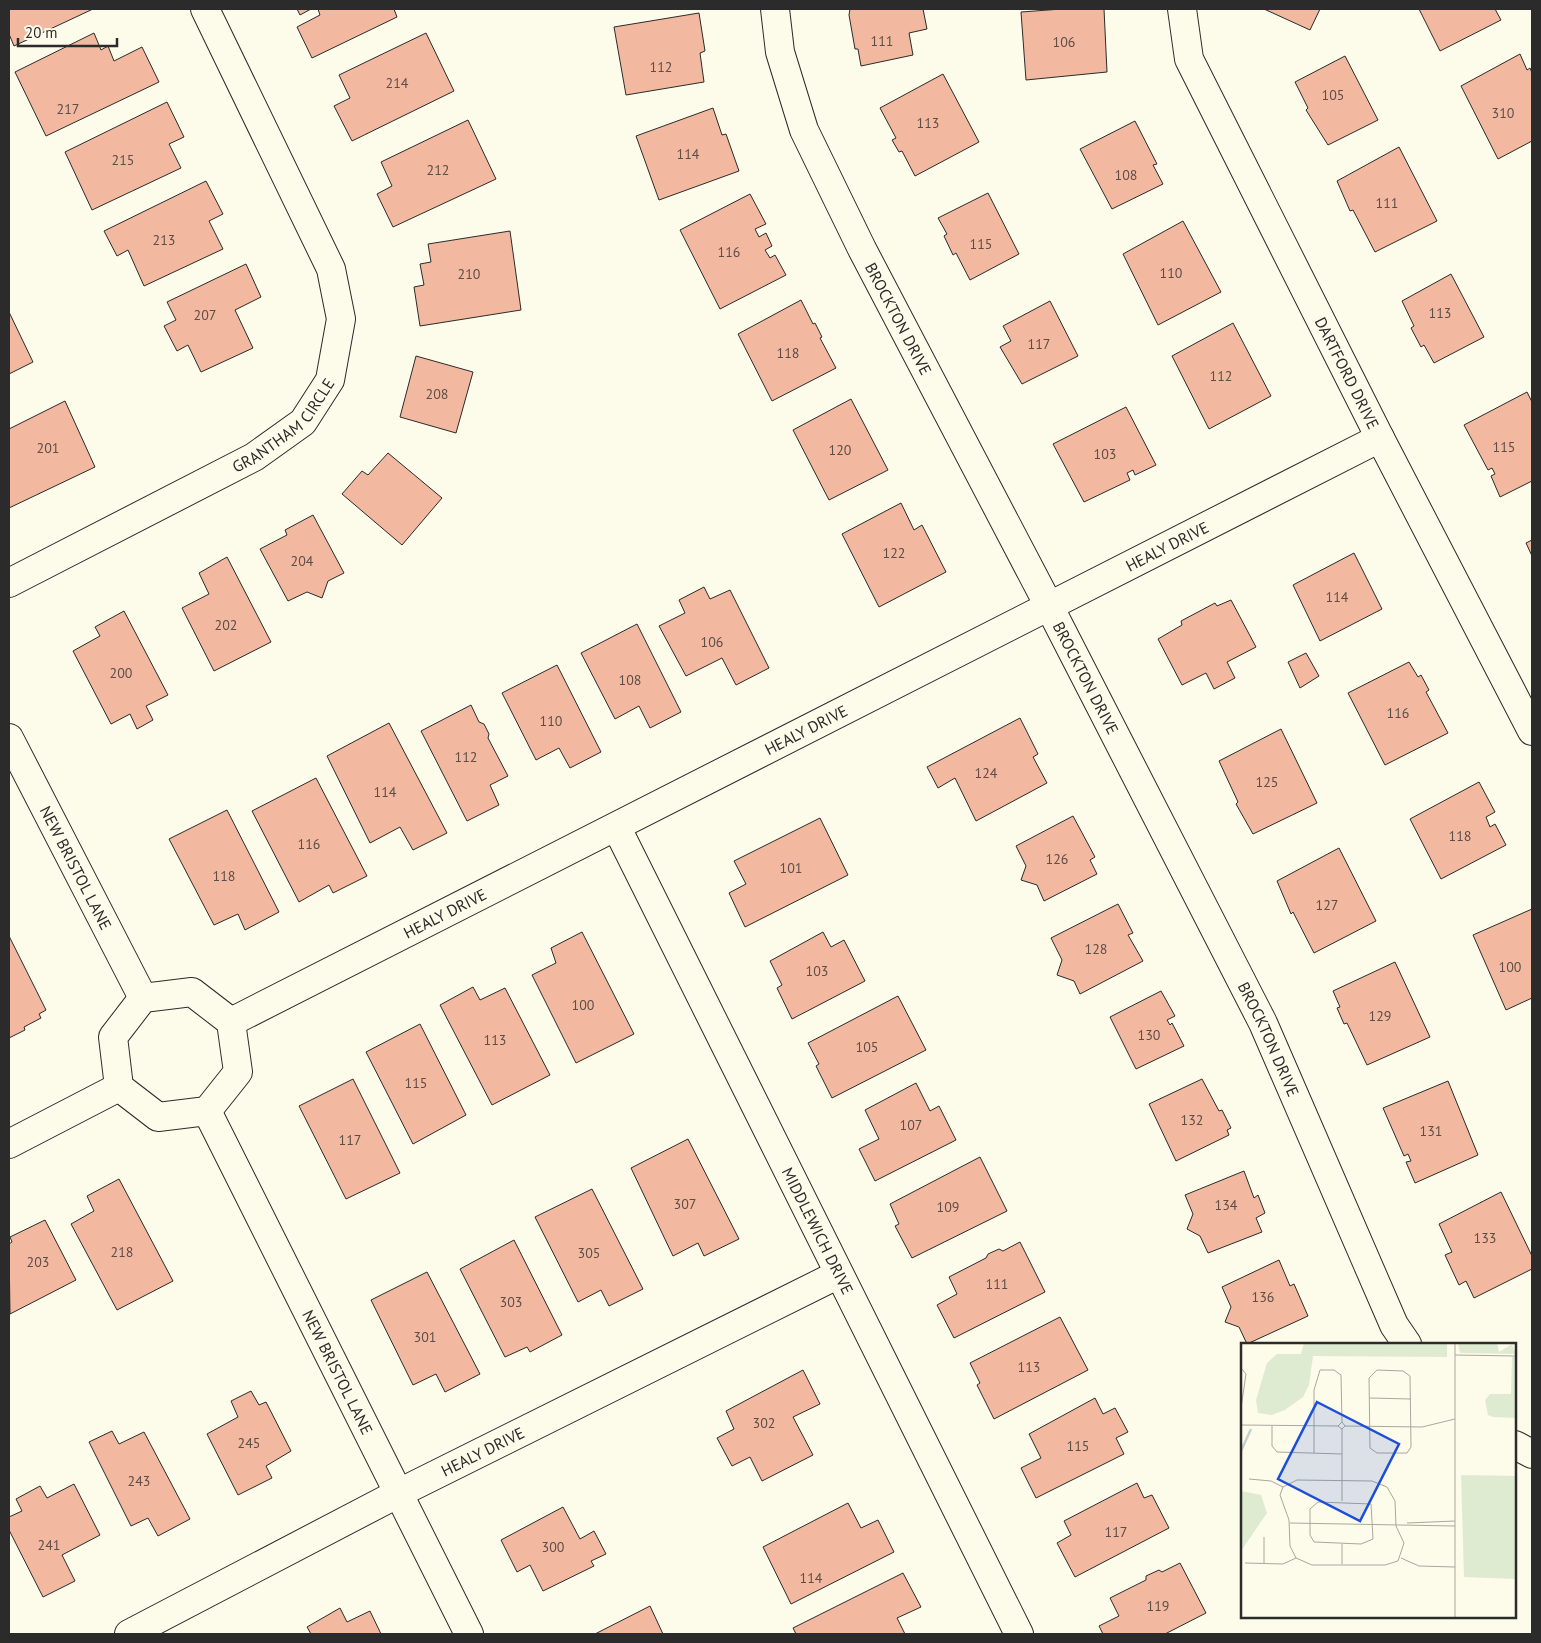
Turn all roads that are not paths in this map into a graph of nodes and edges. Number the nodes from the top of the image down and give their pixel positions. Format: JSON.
{"nodes":[{"id":1,"x":205,"y":9,"type":"edge"},
{"id":2,"x":776,"y":9,"type":"edge"},
{"id":3,"x":1182,"y":9,"type":"edge"},
{"id":4,"x":1380,"y":438,"type":"junction"},
{"id":5,"x":9,"y":583,"type":"edge"},
{"id":6,"x":1049,"y":606,"type":"junction"},
{"id":7,"x":1532,"y":732,"type":"edge"},
{"id":8,"x":9,"y":738,"type":"edge"},
{"id":9,"x":617,"y":828,"type":"junction"},
{"id":10,"x":143,"y":998,"type":"junction"},
{"id":11,"x":232,"y":1022,"type":"junction"},
{"id":12,"x":119,"y":1087,"type":"junction"},
{"id":13,"x":208,"y":1111,"type":"junction"},
{"id":14,"x":9,"y":1144,"type":"edge"},
{"id":15,"x":839,"y":1274,"type":"junction"},
{"id":16,"x":1406,"y":1343,"type":"edge"},
{"id":17,"x":1516,"y":1446,"type":"edge"},
{"id":18,"x":1532,"y":1454,"type":"edge"},
{"id":19,"x":398,"y":1494,"type":"junction"},
{"id":20,"x":129,"y":1634,"type":"edge"},
{"id":21,"x":469,"y":1634,"type":"edge"},
{"id":22,"x":1019,"y":1634,"type":"edge"}],
"edges":[{"from":1,"to":5,"type":"street","name":"GRANTHAM CIRCLE"},
{"from":2,"to":6,"type":"street","name":"BROCKTON DRIVE"},
{"from":3,"to":4,"type":"street","name":"DARTFORD DRIVE"},
{"from":4,"to":6,"type":"street","name":"HEALY DRIVE"},
{"from":4,"to":7,"type":"street","name":"DARTFORD DRIVE"},
{"from":6,"to":9,"type":"street","name":"HEALY DRIVE"},
{"from":6,"to":16,"type":"street","name":"BROCKTON DRIVE"},
{"from":8,"to":10,"type":"street","name":"NEW BRISTOL LANE"},
{"from":9,"to":11,"type":"street","name":"HEALY DRIVE"},
{"from":9,"to":15,"type":"street","name":"MIDDLEWICH DRIVE"},
{"from":10,"to":11,"type":"street"},
{"from":10,"to":12,"type":"street"},
{"from":11,"to":13,"type":"street"},
{"from":12,"to":13,"type":"street"},
{"from":12,"to":14,"type":"street"},
{"from":13,"to":19,"type":"street","name":"NEW BRISTOL LANE"},
{"from":15,"to":19,"type":"street","name":"HEALY DRIVE"},
{"from":15,"to":22,"type":"street","name":"MIDDLEWICH DRIVE"},
{"from":17,"to":18,"type":"street"},
{"from":19,"to":20,"type":"street","name":"HEALY DRIVE"},
{"from":19,"to":21,"type":"street","name":"NEW BRISTOL LANE"}]}
